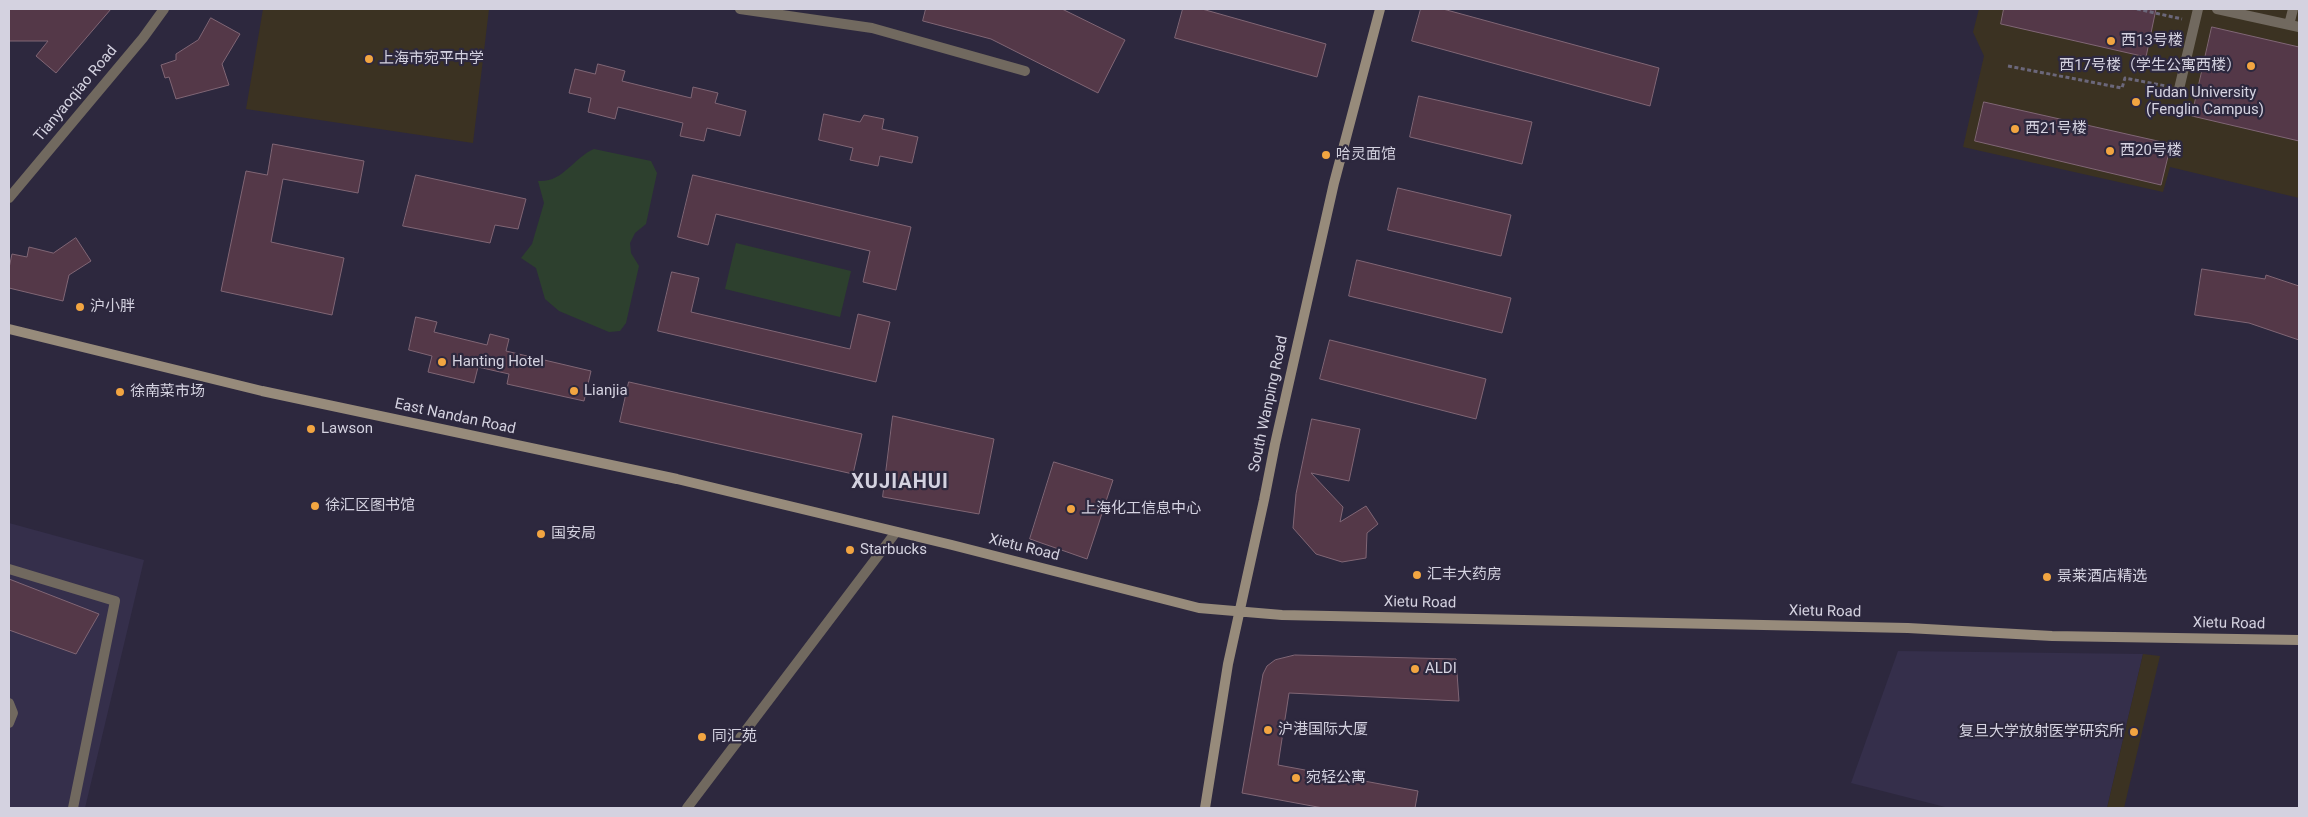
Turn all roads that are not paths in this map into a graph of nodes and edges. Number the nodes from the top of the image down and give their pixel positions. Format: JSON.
{"nodes":[{"id":1,"x":164,"y":9,"type":"edge"},
{"id":2,"x":740,"y":9,"type":"edge"},
{"id":3,"x":1380,"y":9,"type":"edge"},
{"id":4,"x":2198,"y":9,"type":"edge"},
{"id":5,"x":2217,"y":9,"type":"edge"},
{"id":6,"x":2294,"y":9,"type":"edge"},
{"id":7,"x":2294,"y":26,"type":"edge"},
{"id":8,"x":1025,"y":71,"type":"dead end"},
{"id":9,"x":2179,"y":89,"type":"road end"},
{"id":10,"x":9,"y":198,"type":"edge"},
{"id":11,"x":9,"y":329,"type":"edge"},
{"id":12,"x":896,"y":532,"type":"junction"},
{"id":13,"x":9,"y":569,"type":"edge"},
{"id":14,"x":1239,"y":611,"type":"junction"},
{"id":15,"x":2299,"y":640,"type":"edge"},
{"id":16,"x":9,"y":703,"type":"edge"},
{"id":17,"x":9,"y":723,"type":"edge"},
{"id":18,"x":72,"y":808,"type":"edge"},
{"id":19,"x":687,"y":808,"type":"edge"},
{"id":20,"x":1205,"y":808,"type":"edge"}],
"edges":[{"from":1,"to":10,"type":"street","name":"Tianyaoqiao Road"},
{"from":2,"to":8,"type":"street"},
{"from":3,"to":14,"type":"main road","name":"South Wanping Road"},
{"from":4,"to":9,"type":"street"},
{"from":5,"to":7,"type":"street"},
{"from":6,"to":7,"type":"street"},
{"from":11,"to":12,"type":"main road","name":"East Nandan Road"},
{"from":12,"to":14,"type":"main road","name":"Xietu Road"},
{"from":12,"to":19,"type":"street"},
{"from":13,"to":18,"type":"street"},
{"from":14,"to":15,"type":"main road","name":"Xietu Road"},
{"from":14,"to":20,"type":"main road","name":"South Wanping Road"},
{"from":16,"to":17,"type":"street"}]}
